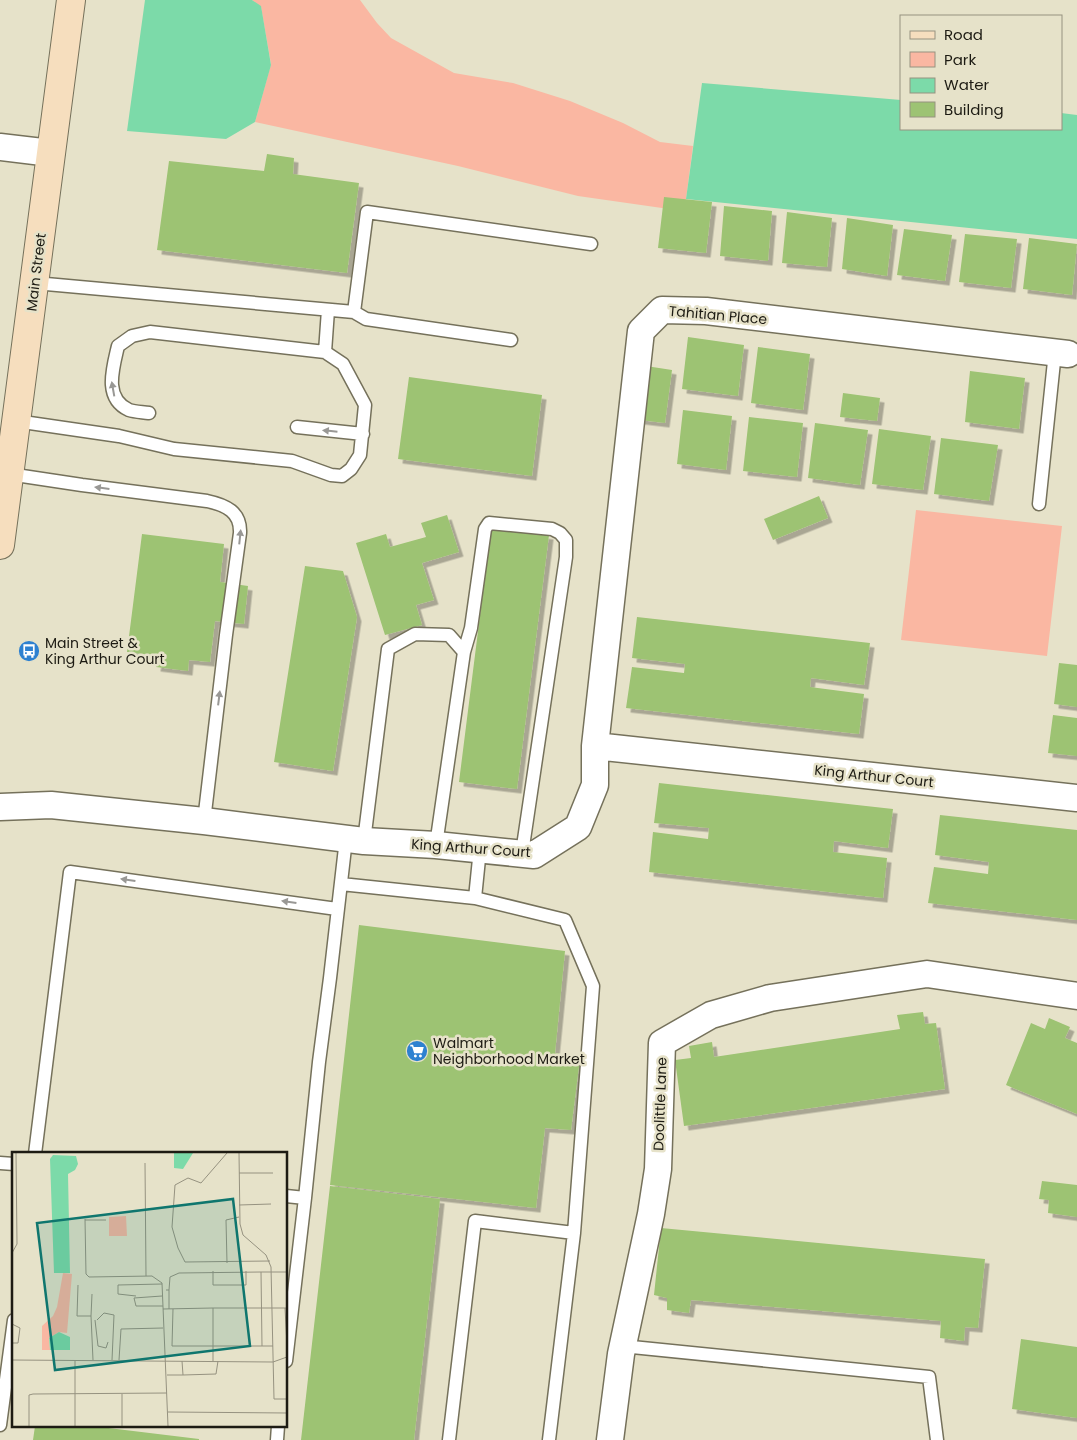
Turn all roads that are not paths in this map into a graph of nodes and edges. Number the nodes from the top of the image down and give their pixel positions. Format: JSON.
{"nodes":[{"id":1,"x":71,"y":0,"type":"edge"},
{"id":2,"x":0,"y":147,"type":"edge"},
{"id":3,"x":51,"y":153,"type":"junction"},
{"id":4,"x":591,"y":244,"type":"dead end"},
{"id":5,"x":35,"y":283,"type":"junction"},
{"id":6,"x":328,"y":310,"type":"junction"},
{"id":7,"x":354,"y":312,"type":"junction"},
{"id":8,"x":512,"y":340,"type":"dead end"},
{"id":9,"x":325,"y":352,"type":"junction"},
{"id":10,"x":1061,"y":353,"type":"joint"},
{"id":11,"x":149,"y":413,"type":"dead end"},
{"id":12,"x":16,"y":421,"type":"junction"},
{"id":13,"x":297,"y":427,"type":"dead end"},
{"id":14,"x":363,"y":434,"type":"junction"},
{"id":15,"x":9,"y":474,"type":"junction"},
{"id":16,"x":1039,"y":504,"type":"dead end"},
{"id":17,"x":0,"y":545,"type":"edge"},
{"id":18,"x":464,"y":652,"type":"junction"},
{"id":19,"x":595,"y":746,"type":"junction"},
{"id":20,"x":1077,"y":798,"type":"edge"},
{"id":21,"x":0,"y":807,"type":"edge"},
{"id":22,"x":204,"y":820,"type":"junction"},
{"id":23,"x":355,"y":840,"type":"junction"},
{"id":24,"x":436,"y":845,"type":"junction"},
{"id":25,"x":480,"y":849,"type":"junction"},
{"id":26,"x":522,"y":853,"type":"junction"},
{"id":27,"x":341,"y":884,"type":"junction"},
{"id":28,"x":475,"y":898,"type":"junction"},
{"id":29,"x":337,"y":909,"type":"junction"},
{"id":30,"x":1077,"y":996,"type":"edge"},
{"id":31,"x":36,"y":1152,"type":"edge"},
{"id":32,"x":288,"y":1196,"type":"edge"},
{"id":33,"x":305,"y":1198,"type":"junction"},
{"id":34,"x":574,"y":1233,"type":"junction"},
{"id":35,"x":12,"y":1335,"type":"edge"},
{"id":36,"x":288,"y":1344,"type":"edge"},
{"id":37,"x":622,"y":1346,"type":"junction"},
{"id":38,"x":0,"y":1425,"type":"edge"},
{"id":39,"x":448,"y":1440,"type":"edge"},
{"id":40,"x":549,"y":1440,"type":"edge"},
{"id":41,"x":610,"y":1440,"type":"edge"},
{"id":42,"x":937,"y":1440,"type":"edge"}],
"edges":[{"from":1,"to":3,"type":"main road","name":"Main Street"},
{"from":2,"to":3,"type":"street"},
{"from":3,"to":5,"type":"main road","name":"Main Street"},
{"from":4,"to":7,"type":"lane"},
{"from":5,"to":6,"type":"lane"},
{"from":5,"to":12,"type":"main road","name":"Main Street"},
{"from":6,"to":7,"type":"lane"},
{"from":6,"to":9,"type":"lane"},
{"from":7,"to":8,"type":"lane"},
{"from":11,"to":9,"type":"lane","one_way":true},
{"from":9,"to":14,"type":"lane"},
{"from":10,"to":16,"type":"lane"},
{"from":10,"to":19,"type":"street","name":"Tahitian Place"},
{"from":12,"to":14,"type":"lane"},
{"from":12,"to":15,"type":"main road","name":"Main Street"},
{"from":14,"to":13,"type":"lane","one_way":true},
{"from":15,"to":17,"type":"main road","name":"Main Street"},
{"from":22,"to":15,"type":"lane","one_way":true},
{"from":18,"to":23,"type":"lane"},
{"from":18,"to":24,"type":"lane"},
{"from":18,"to":26,"type":"lane"},
{"from":19,"to":20,"type":"street","name":"King Arthur Court"},
{"from":19,"to":26,"type":"street","name":"King Arthur Court"},
{"from":21,"to":22,"type":"street","name":"King Arthur Court"},
{"from":22,"to":23,"type":"street","name":"King Arthur Court"},
{"from":23,"to":24,"type":"street","name":"King Arthur Court"},
{"from":23,"to":27,"type":"lane"},
{"from":24,"to":25,"type":"street","name":"King Arthur Court"},
{"from":25,"to":26,"type":"street","name":"King Arthur Court"},
{"from":25,"to":28,"type":"lane"},
{"from":27,"to":28,"type":"lane"},
{"from":27,"to":29,"type":"lane"},
{"from":28,"to":34,"type":"lane"},
{"from":29,"to":31,"type":"lane","one_way":true},
{"from":29,"to":33,"type":"lane"},
{"from":30,"to":37,"type":"street","name":"Doolittle Lane"},
{"from":32,"to":33,"type":"lane"},
{"from":33,"to":36,"type":"lane"},
{"from":34,"to":39,"type":"lane"},
{"from":34,"to":40,"type":"lane"},
{"from":35,"to":38,"type":"lane"},
{"from":37,"to":41,"type":"street","name":"Doolittle Lane"},
{"from":37,"to":42,"type":"lane"}]}
